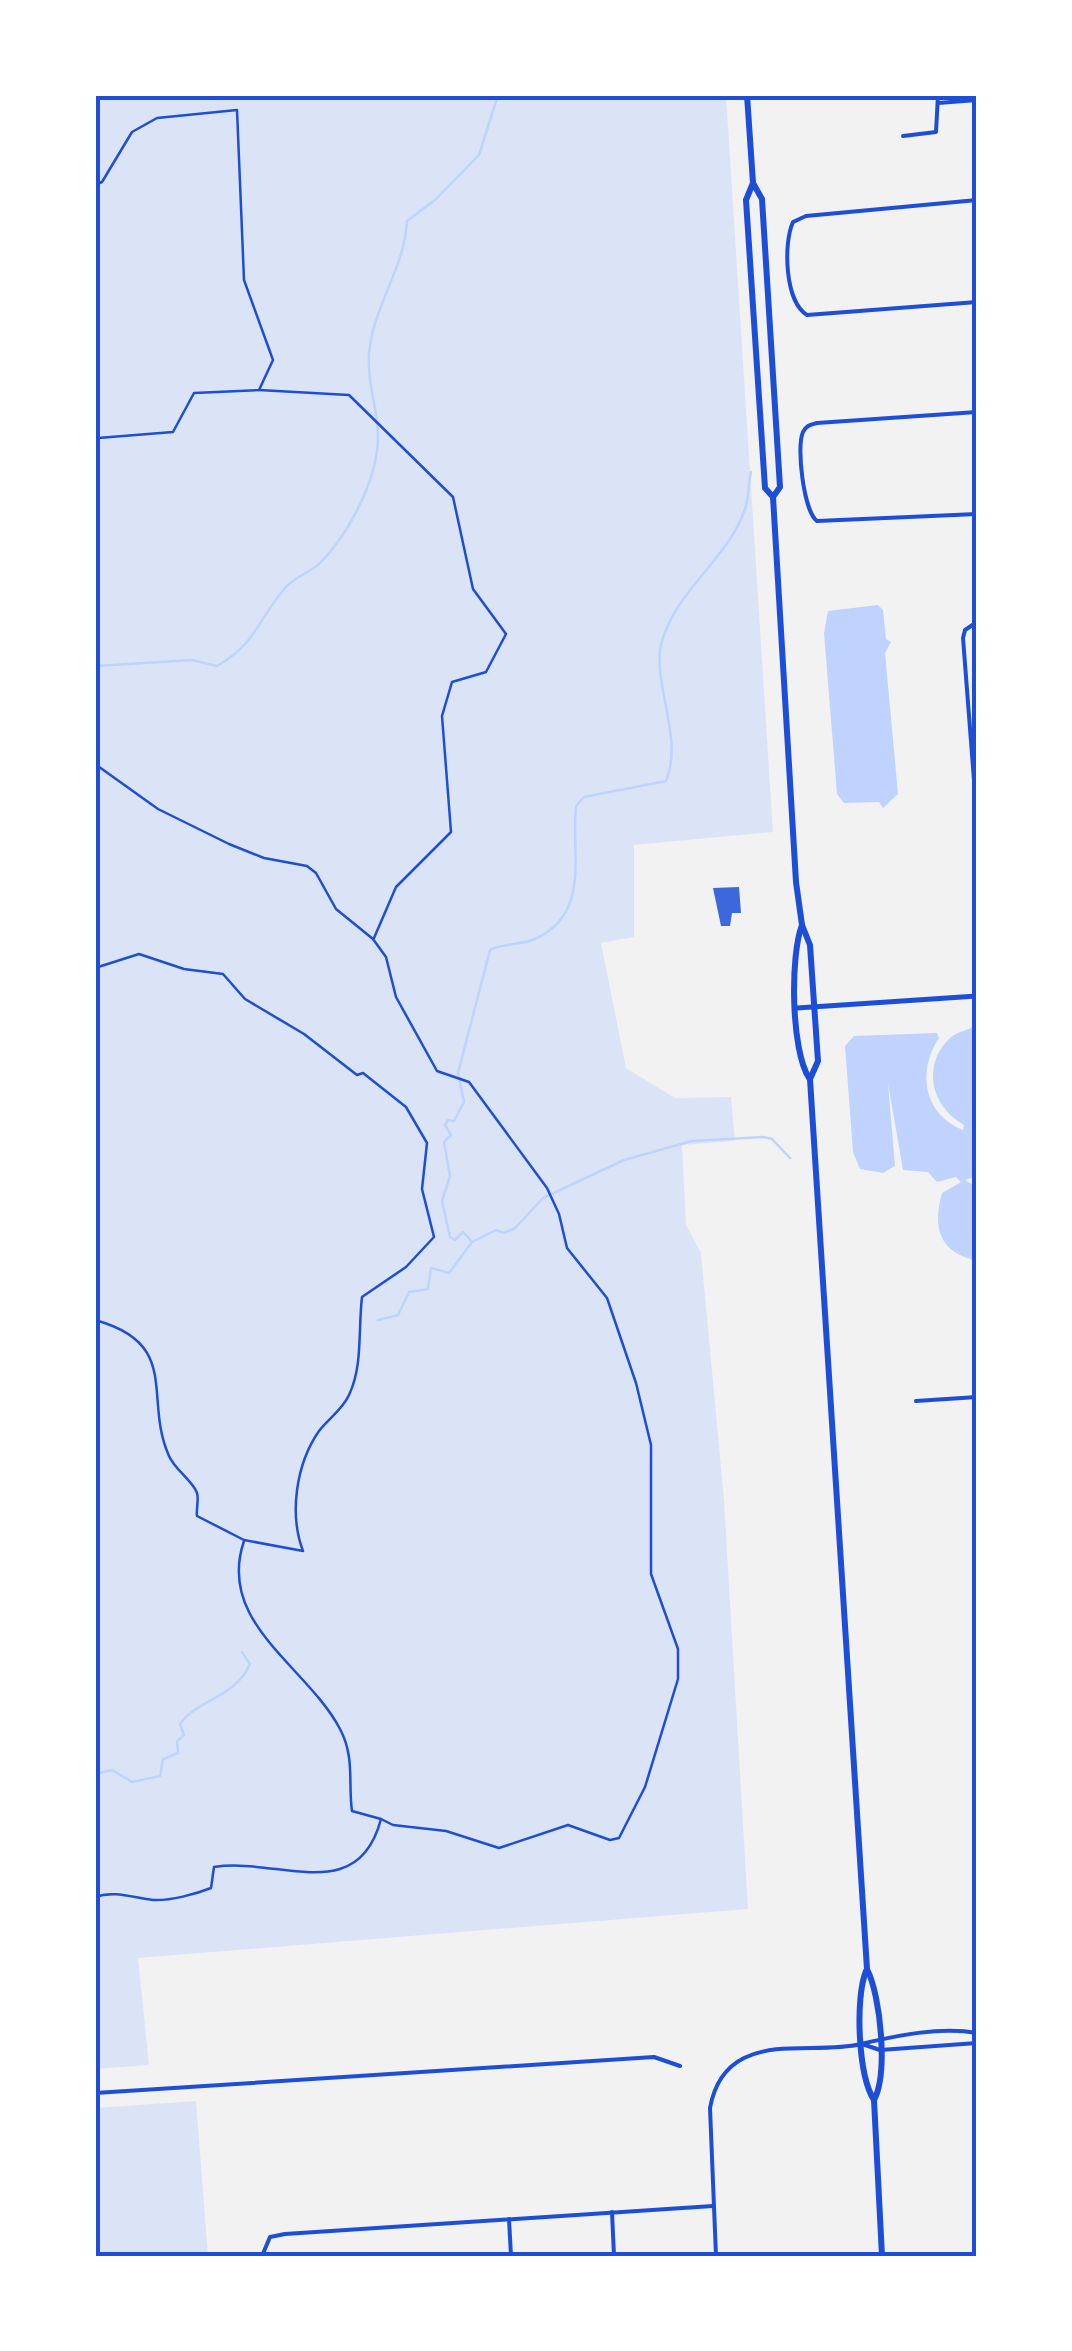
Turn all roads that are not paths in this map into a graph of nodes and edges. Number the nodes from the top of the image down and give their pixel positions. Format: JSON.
{"nodes":[{"id":1,"x":747,"y":95,"type":"edge"},
{"id":2,"x":938,"y":95,"type":"edge"},
{"id":3,"x":977,"y":100,"type":"edge"},
{"id":4,"x":938,"y":103,"type":"junction"},
{"id":5,"x":903,"y":136,"type":"dead end"},
{"id":6,"x":753,"y":184,"type":"junction"},
{"id":7,"x":977,"y":200,"type":"edge"},
{"id":8,"x":977,"y":302,"type":"edge"},
{"id":9,"x":977,"y":412,"type":"edge"},
{"id":10,"x":772,"y":497,"type":"junction"},
{"id":11,"x":977,"y":514,"type":"edge"},
{"id":12,"x":977,"y":622,"type":"edge"},
{"id":13,"x":977,"y":818,"type":"edge"},
{"id":14,"x":802,"y":925,"type":"junction"},
{"id":15,"x":977,"y":996,"type":"edge"},
{"id":16,"x":814,"y":1006,"type":"junction"},
{"id":17,"x":797,"y":1008,"type":"junction"},
{"id":18,"x":810,"y":1079,"type":"junction"},
{"id":19,"x":977,"y":1396,"type":"edge"},
{"id":20,"x":916,"y":1400,"type":"dead end"},
{"id":21,"x":867,"y":1970,"type":"junction"},
{"id":22,"x":977,"y":2033,"type":"edge"},
{"id":23,"x":880,"y":2036,"type":"junction"},
{"id":24,"x":977,"y":2043,"type":"edge"},
{"id":25,"x":862,"y":2044,"type":"junction"},
{"id":26,"x":880,"y":2050,"type":"junction"},
{"id":27,"x":680,"y":2066,"type":"dead end"},
{"id":28,"x":95,"y":2092,"type":"edge"},
{"id":29,"x":874,"y":2100,"type":"junction"},
{"id":30,"x":713,"y":2206,"type":"junction"},
{"id":31,"x":612,"y":2212,"type":"junction"},
{"id":32,"x":509,"y":2219,"type":"junction"},
{"id":33,"x":262,"y":2256,"type":"edge"},
{"id":34,"x":511,"y":2256,"type":"edge"},
{"id":35,"x":614,"y":2256,"type":"edge"},
{"id":36,"x":716,"y":2256,"type":"edge"},
{"id":37,"x":882,"y":2256,"type":"edge"}],
"edges":[{"from":1,"to":6,"type":"main road"},
{"from":2,"to":4,"type":"street"},
{"from":3,"to":4,"type":"street"},
{"from":4,"to":5,"type":"street"},
{"from":6,"to":10,"type":"main road"},
{"from":6,"to":10,"type":"main road"},
{"from":7,"to":8,"type":"street"},
{"from":9,"to":11,"type":"street"},
{"from":10,"to":14,"type":"main road"},
{"from":12,"to":13,"type":"street"},
{"from":14,"to":16,"type":"main road"},
{"from":14,"to":17,"type":"main road"},
{"from":15,"to":16,"type":"street"},
{"from":16,"to":17,"type":"street"},
{"from":16,"to":18,"type":"main road"},
{"from":17,"to":18,"type":"main road"},
{"from":18,"to":21,"type":"main road"},
{"from":19,"to":20,"type":"street"},
{"from":21,"to":23,"type":"main road"},
{"from":21,"to":25,"type":"main road"},
{"from":22,"to":23,"type":"street"},
{"from":23,"to":25,"type":"street"},
{"from":23,"to":26,"type":"main road"},
{"from":24,"to":26,"type":"street"},
{"from":25,"to":26,"type":"street"},
{"from":25,"to":29,"type":"main road"},
{"from":25,"to":30,"type":"street"},
{"from":26,"to":29,"type":"main road"},
{"from":27,"to":28,"type":"street"},
{"from":29,"to":37,"type":"main road"},
{"from":30,"to":31,"type":"street"},
{"from":30,"to":36,"type":"street"},
{"from":31,"to":32,"type":"street"},
{"from":31,"to":35,"type":"street"},
{"from":32,"to":33,"type":"street"},
{"from":32,"to":34,"type":"street"}]}
